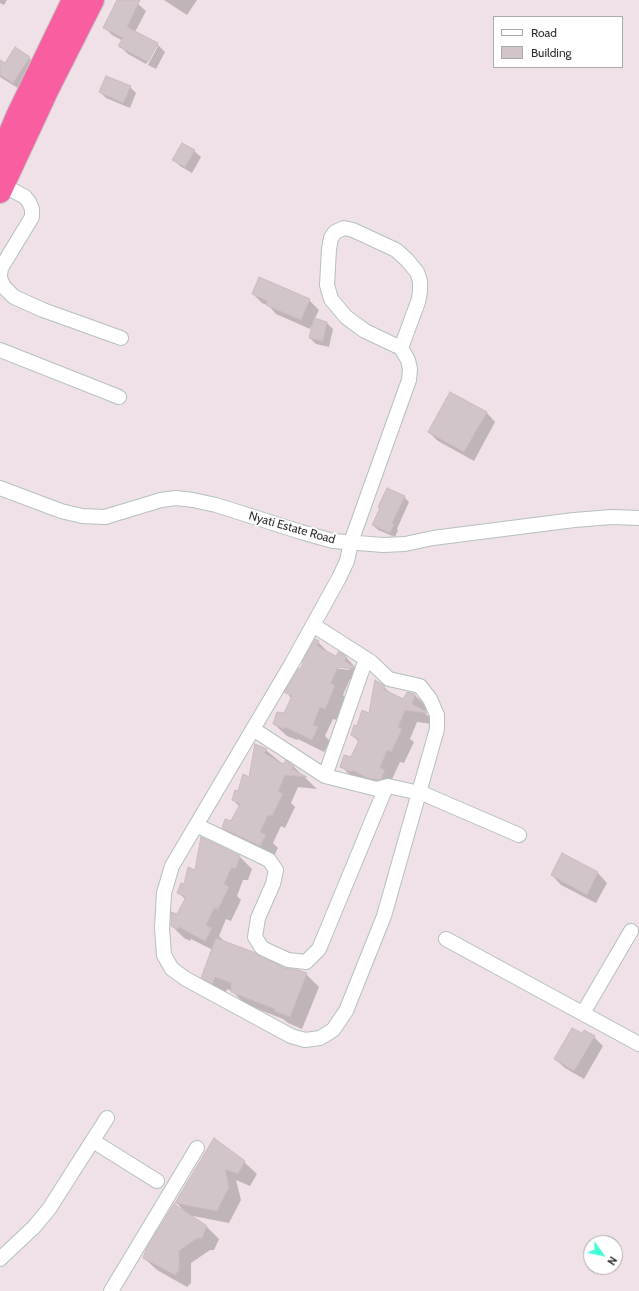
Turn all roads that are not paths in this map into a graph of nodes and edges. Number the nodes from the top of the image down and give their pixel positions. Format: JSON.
{"nodes":[{"id":1,"x":73,"y":0,"type":"edge"},
{"id":2,"x":93,"y":0,"type":"edge"},
{"id":3,"x":0,"y":156,"type":"edge"},
{"id":4,"x":2,"y":189,"type":"edge"},
{"id":5,"x":0,"y":277,"type":"edge"},
{"id":6,"x":120,"y":338,"type":"dead end"},
{"id":7,"x":401,"y":348,"type":"junction"},
{"id":8,"x":0,"y":350,"type":"edge"},
{"id":9,"x":119,"y":397,"type":"dead end"},
{"id":10,"x":0,"y":488,"type":"edge"},
{"id":11,"x":639,"y":518,"type":"edge"},
{"id":12,"x":351,"y":542,"type":"junction"},
{"id":13,"x":313,"y":625,"type":"junction"},
{"id":14,"x":366,"y":659,"type":"junction"},
{"id":15,"x":253,"y":729,"type":"junction"},
{"id":16,"x":325,"y":776,"type":"junction"},
{"id":17,"x":386,"y":787,"type":"junction"},
{"id":18,"x":419,"y":793,"type":"junction"},
{"id":19,"x":196,"y":825,"type":"junction"},
{"id":20,"x":519,"y":835,"type":"dead end"},
{"id":21,"x":631,"y":931,"type":"dead end"},
{"id":22,"x":446,"y":939,"type":"dead end"},
{"id":23,"x":583,"y":1013,"type":"junction"},
{"id":24,"x":639,"y":1044,"type":"edge"},
{"id":25,"x":107,"y":1118,"type":"dead end"},
{"id":26,"x":93,"y":1140,"type":"junction"},
{"id":27,"x":197,"y":1148,"type":"dead end"},
{"id":28,"x":157,"y":1181,"type":"dead end"},
{"id":29,"x":0,"y":1259,"type":"edge"},
{"id":30,"x":111,"y":1291,"type":"edge"}],
"edges":[{"from":1,"to":3,"type":"highway"},
{"from":2,"to":4,"type":"highway"},
{"from":4,"to":5,"type":"street"},
{"from":5,"to":6,"type":"street"},
{"from":7,"to":7,"type":"street"},
{"from":7,"to":12,"type":"street"},
{"from":8,"to":9,"type":"street"},
{"from":10,"to":12,"type":"street","name":"Nyati Estate Road"},
{"from":11,"to":12,"type":"street","name":"Nyati Estate Road"},
{"from":12,"to":13,"type":"street"},
{"from":13,"to":14,"type":"street"},
{"from":13,"to":15,"type":"street"},
{"from":14,"to":16,"type":"street"},
{"from":14,"to":18,"type":"street"},
{"from":15,"to":16,"type":"street"},
{"from":15,"to":19,"type":"street"},
{"from":16,"to":17,"type":"street"},
{"from":17,"to":18,"type":"street"},
{"from":17,"to":19,"type":"street"},
{"from":18,"to":19,"type":"street"},
{"from":18,"to":20,"type":"street"},
{"from":21,"to":23,"type":"street"},
{"from":22,"to":23,"type":"street"},
{"from":23,"to":24,"type":"street"},
{"from":25,"to":26,"type":"street"},
{"from":26,"to":28,"type":"street"},
{"from":26,"to":29,"type":"street"},
{"from":27,"to":30,"type":"street"}]}
